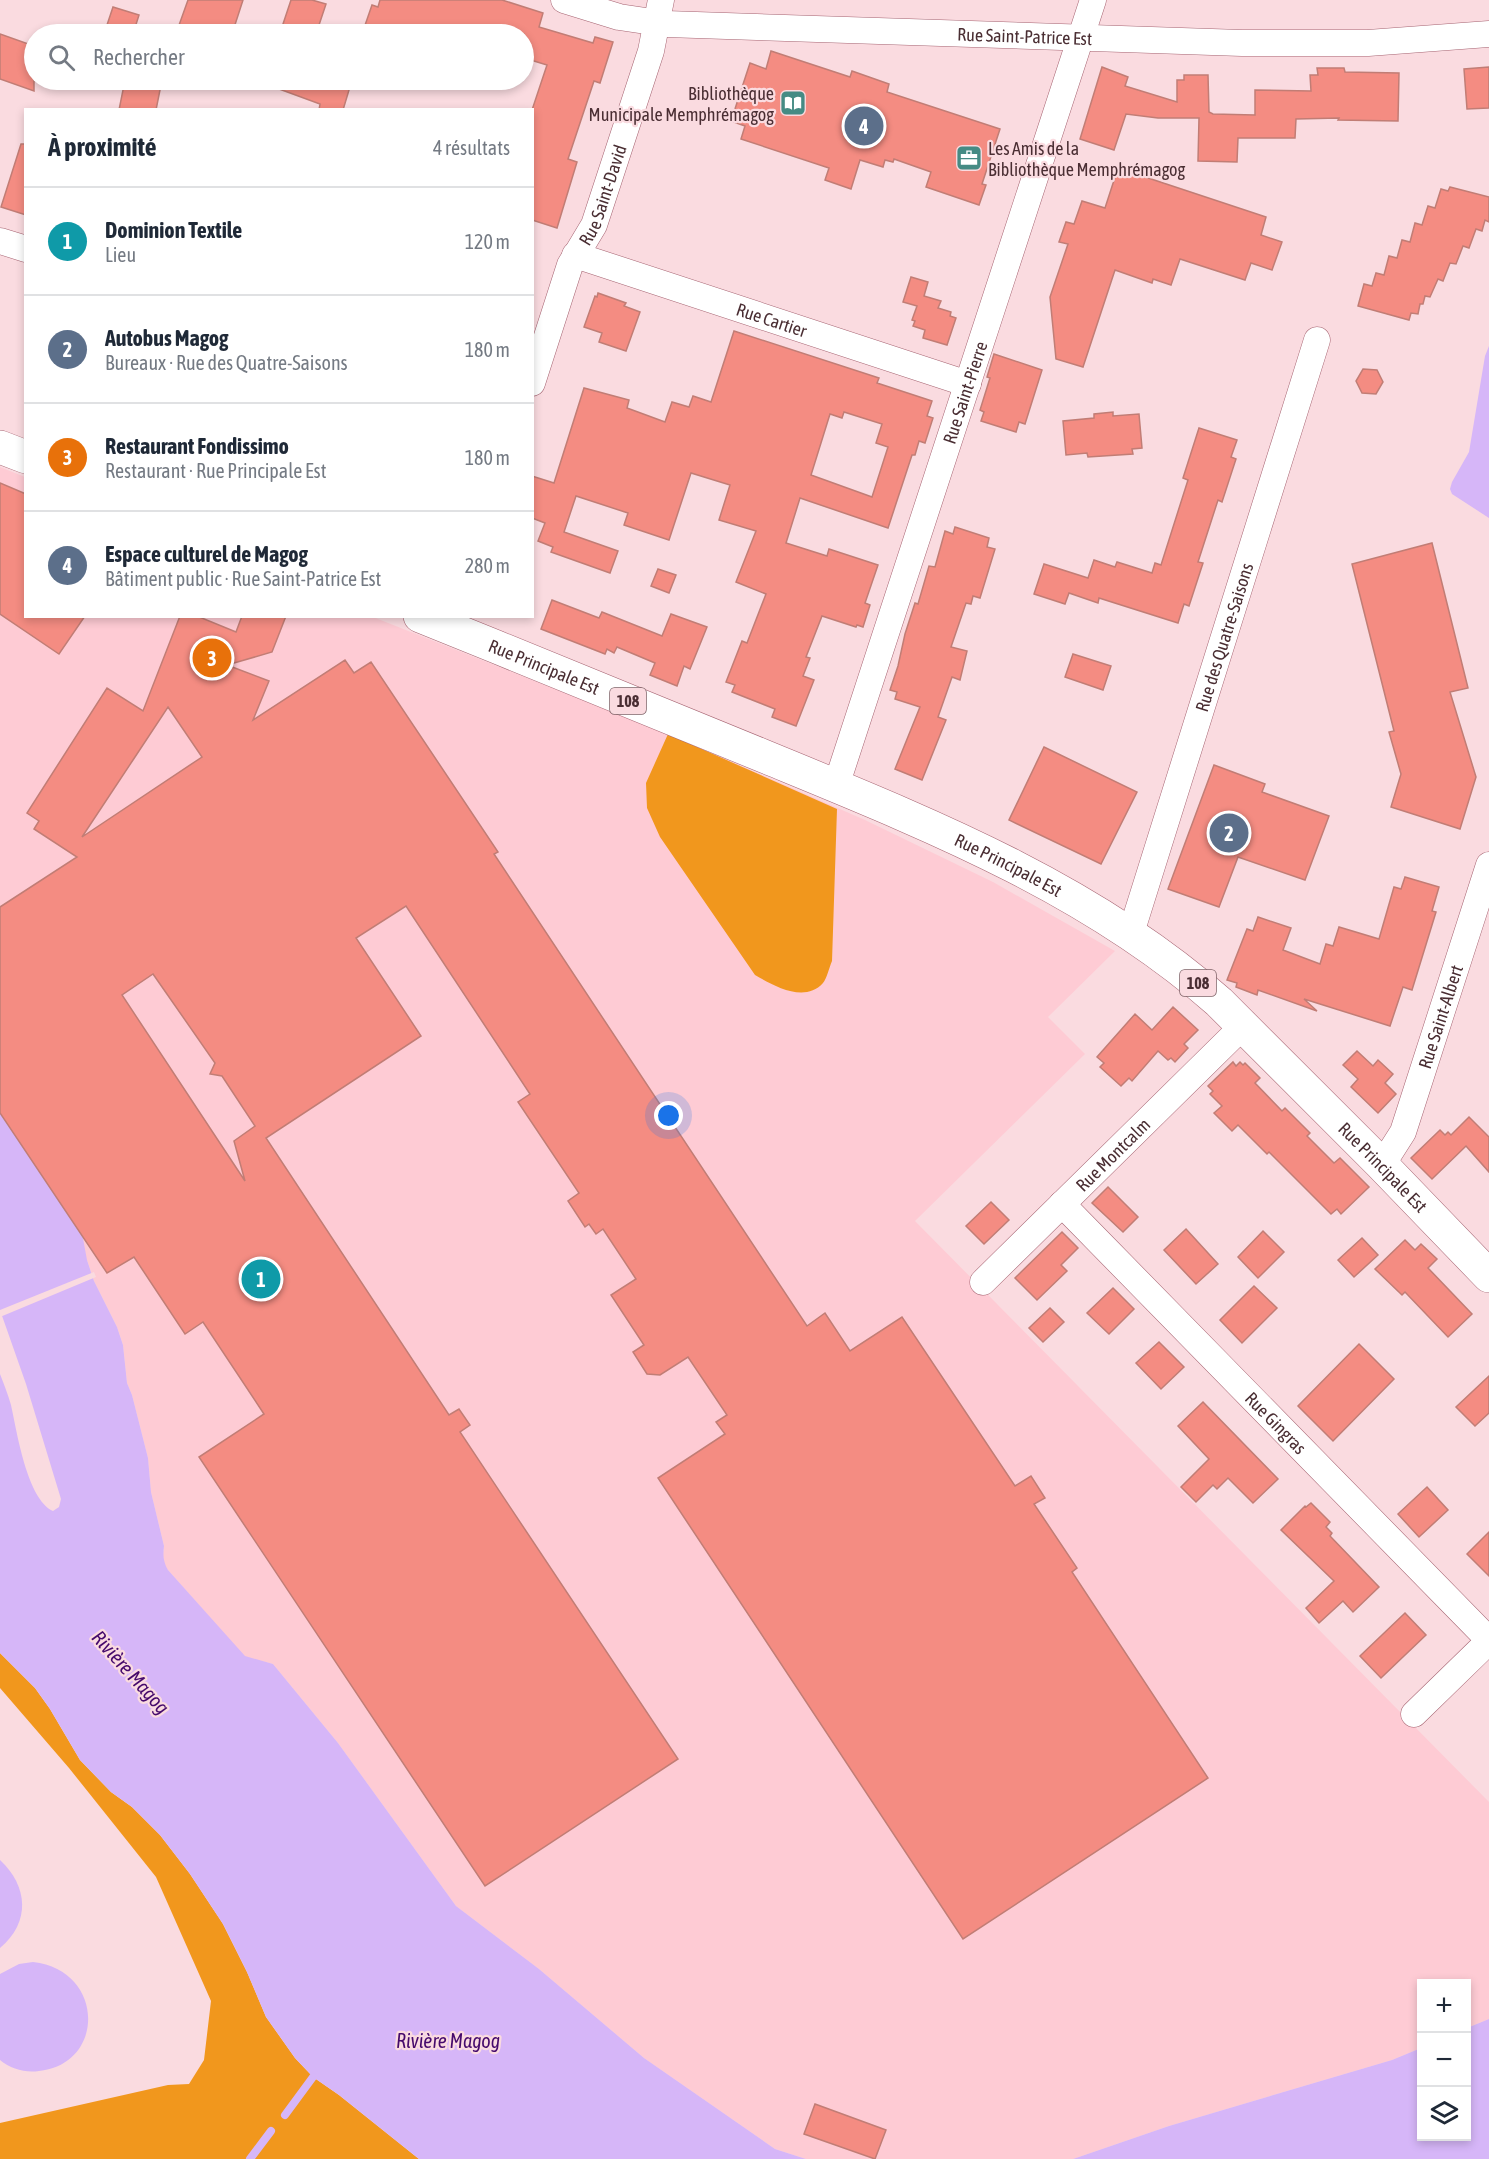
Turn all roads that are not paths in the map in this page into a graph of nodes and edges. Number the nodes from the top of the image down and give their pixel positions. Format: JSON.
{"nodes":[{"id":1,"x":564,"y":0,"type":"edge"},
{"id":2,"x":1093,"y":0,"type":"edge"},
{"id":3,"x":658,"y":12,"type":"edge"},
{"id":4,"x":1489,"y":34,"type":"edge"},
{"id":5,"x":1081,"y":38,"type":"junction"},
{"id":6,"x":0,"y":241,"type":"edge"},
{"id":7,"x":24,"y":248,"type":"edge"},
{"id":8,"x":575,"y":255,"type":"junction"},
{"id":9,"x":1317,"y":340,"type":"dead end"},
{"id":10,"x":534,"y":377,"type":"edge"},
{"id":11,"x":968,"y":384,"type":"junction"},
{"id":12,"x":0,"y":447,"type":"edge"},
{"id":13,"x":24,"y":456,"type":"edge"},
{"id":14,"x":430,"y":618,"type":"edge"},
{"id":15,"x":455,"y":623,"type":"edge"},
{"id":16,"x":836,"y":786,"type":"junction"},
{"id":17,"x":1489,"y":865,"type":"edge"},
{"id":18,"x":1131,"y":933,"type":"junction"},
{"id":19,"x":1243,"y":1026,"type":"junction"},
{"id":20,"x":1380,"y":1163,"type":"junction"},
{"id":21,"x":1062,"y":1204,"type":"junction"},
{"id":22,"x":1489,"y":1276,"type":"edge"},
{"id":23,"x":983,"y":1282,"type":"dead end"},
{"id":24,"x":1489,"y":1641,"type":"edge"},
{"id":25,"x":1414,"y":1714,"type":"dead end"}],
"edges":[{"from":1,"to":3,"type":"street","name":"Rue Saint-Patrice Est"},
{"from":2,"to":5,"type":"street","name":"Rue Saint-Pierre"},
{"from":3,"to":5,"type":"street","name":"Rue Saint-Patrice Est"},
{"from":3,"to":8,"type":"street","name":"Rue Saint-David"},
{"from":4,"to":5,"type":"street","name":"Rue Saint-Patrice Est"},
{"from":5,"to":11,"type":"street","name":"Rue Saint-Pierre"},
{"from":6,"to":7,"type":"street"},
{"from":8,"to":10,"type":"street","name":"Rue Saint-David"},
{"from":8,"to":11,"type":"street","name":"Rue Cartier"},
{"from":9,"to":18,"type":"street","name":"Rue des Quatre-Saisons"},
{"from":11,"to":16,"type":"street","name":"Rue Saint-Pierre"},
{"from":12,"to":13,"type":"main road"},
{"from":14,"to":15,"type":"main road","name":"Rue Principale Est","number":"108"},
{"from":15,"to":16,"type":"main road","name":"Rue Principale Est","number":"108"},
{"from":16,"to":18,"type":"main road","name":"Rue Principale Est","number":"108"},
{"from":17,"to":20,"type":"street","name":"Rue Saint-Albert"},
{"from":18,"to":19,"type":"main road","name":"Rue Principale Est","number":"108"},
{"from":19,"to":20,"type":"main road","name":"Rue Principale Est","number":"108"},
{"from":19,"to":21,"type":"street","name":"Rue Montcalm"},
{"from":20,"to":22,"type":"main road","name":"Rue Principale Est","number":"108"},
{"from":21,"to":23,"type":"street","name":"Rue Montcalm"},
{"from":21,"to":24,"type":"street","name":"Rue Gingras"},
{"from":24,"to":25,"type":"street"}]}
